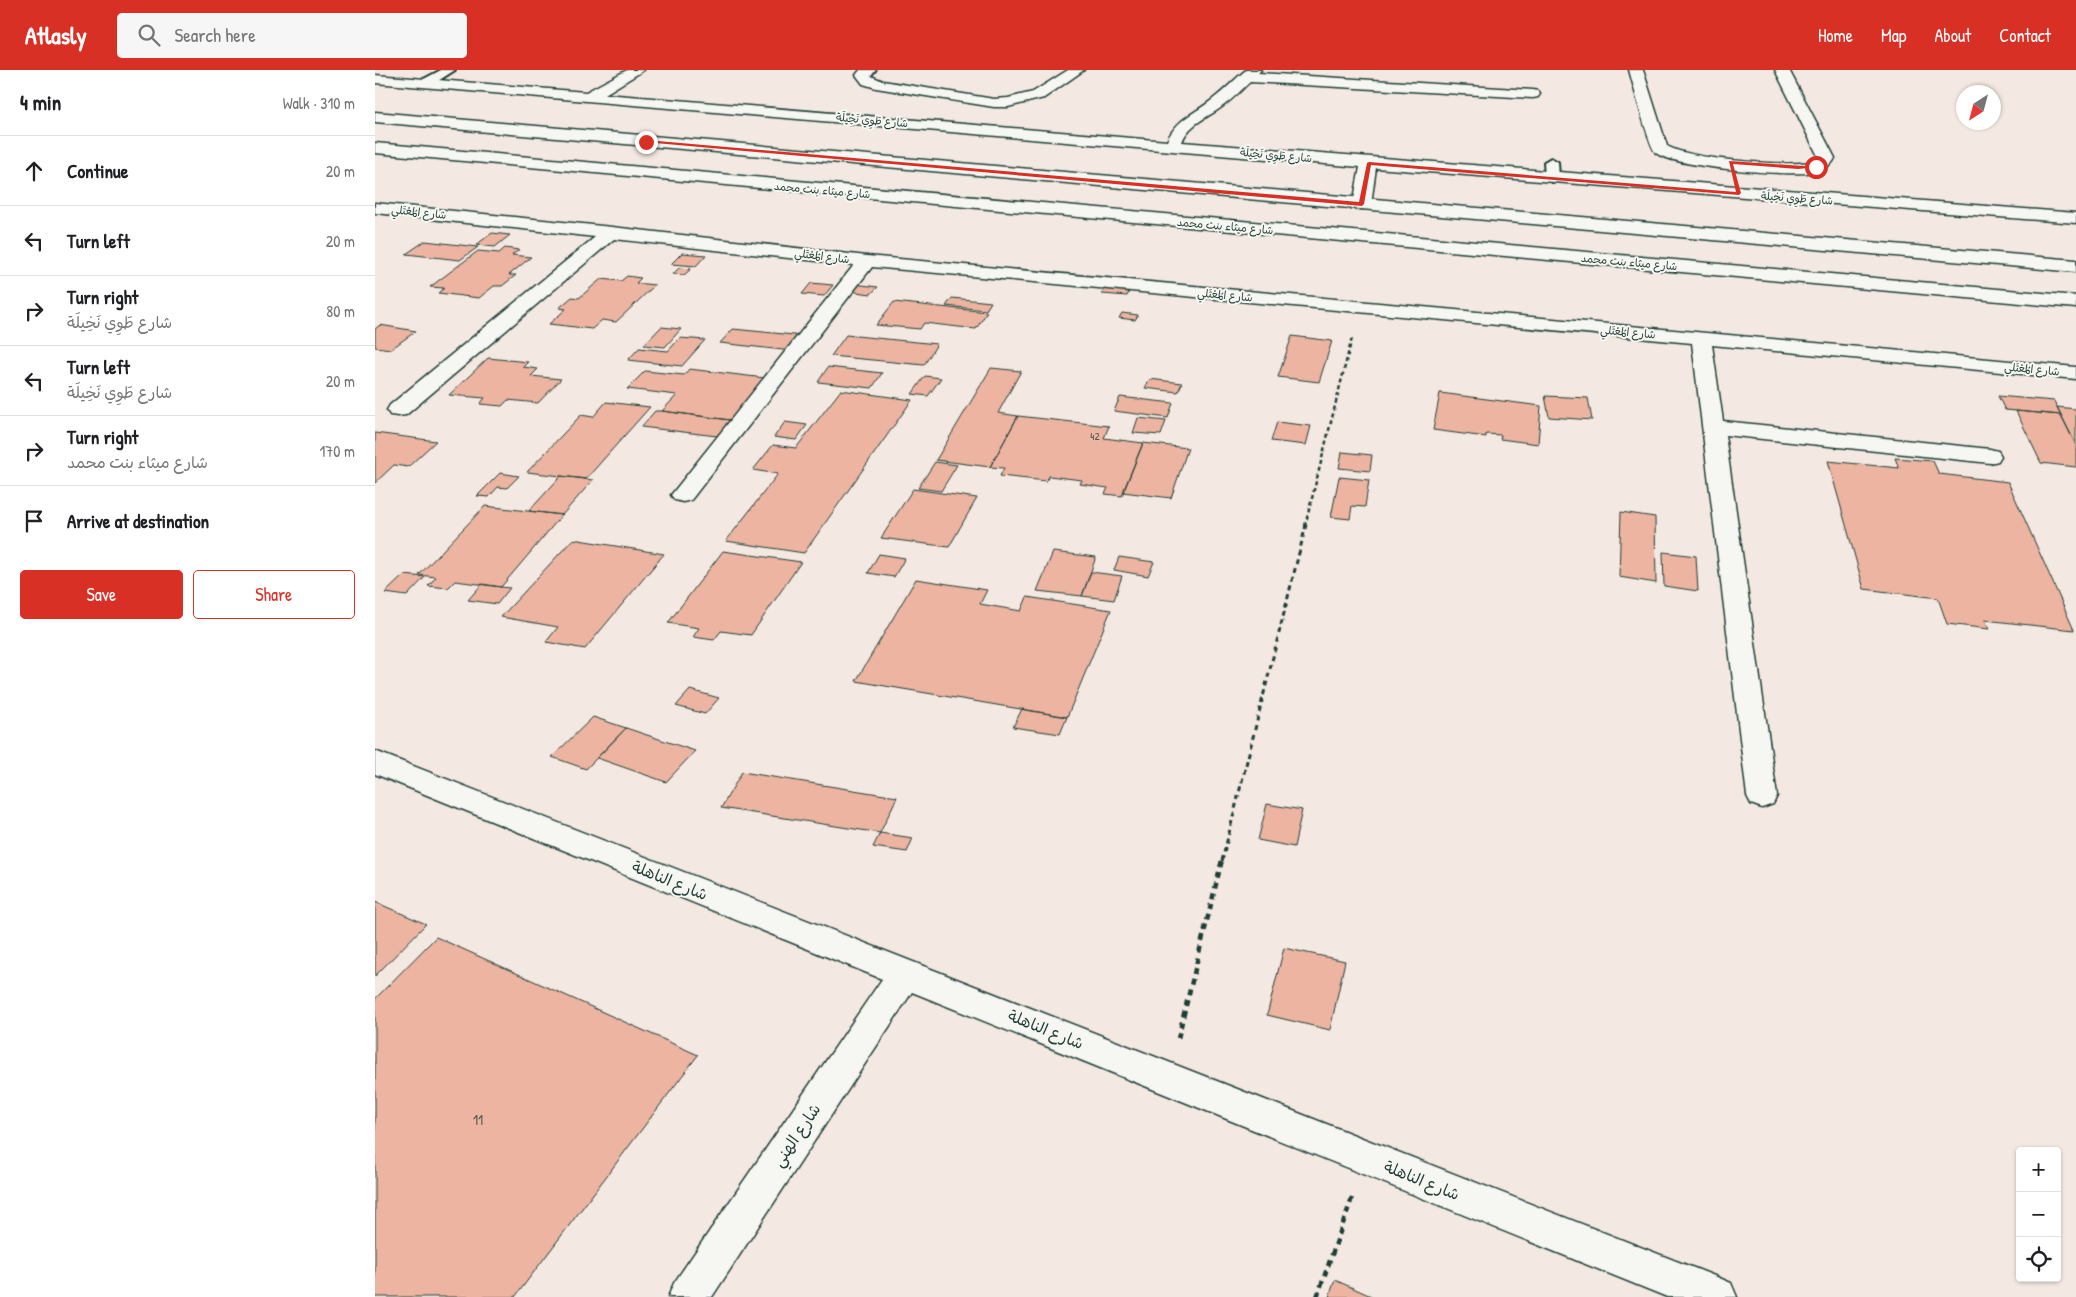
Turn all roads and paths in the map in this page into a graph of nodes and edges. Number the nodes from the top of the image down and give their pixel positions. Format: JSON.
{"nodes":[{"id":1,"x":449,"y":70,"type":"edge"},
{"id":2,"x":637,"y":70,"type":"edge"},
{"id":3,"x":869,"y":70,"type":"edge"},
{"id":4,"x":1077,"y":70,"type":"edge"},
{"id":5,"x":1636,"y":70,"type":"edge"},
{"id":6,"x":1782,"y":70,"type":"edge"},
{"id":7,"x":1249,"y":74,"type":"edge"},
{"id":8,"x":375,"y":79,"type":"edge"},
{"id":9,"x":426,"y":83,"type":"junction"},
{"id":10,"x":935,"y":93,"type":"junction"},
{"id":11,"x":1533,"y":94,"type":"dead end"},
{"id":12,"x":589,"y":97,"type":"junction"},
{"id":13,"x":1213,"y":106,"type":"junction"},
{"id":14,"x":913,"y":111,"type":"junction"},
{"id":15,"x":375,"y":117,"type":"edge"},
{"id":16,"x":1173,"y":146,"type":"junction"},
{"id":17,"x":375,"y":148,"type":"edge"},
{"id":18,"x":1202,"y":149,"type":"junction"},
{"id":19,"x":1551,"y":162,"type":"dead end"},
{"id":20,"x":1730,"y":162,"type":"junction"},
{"id":21,"x":1369,"y":163,"type":"junction"},
{"id":22,"x":1747,"y":164,"type":"junction"},
{"id":23,"x":1552,"y":178,"type":"junction"},
{"id":24,"x":1739,"y":193,"type":"junction"},
{"id":25,"x":1756,"y":195,"type":"junction"},
{"id":26,"x":1362,"y":204,"type":"junction"},
{"id":27,"x":375,"y":208,"type":"edge"},
{"id":28,"x":2076,"y":218,"type":"edge"},
{"id":29,"x":612,"y":232,"type":"junction"},
{"id":30,"x":867,"y":261,"type":"junction"},
{"id":31,"x":2076,"y":266,"type":"edge"},
{"id":32,"x":2076,"y":302,"type":"edge"},
{"id":33,"x":1359,"y":308,"type":"junction"},
{"id":34,"x":1701,"y":338,"type":"junction"},
{"id":35,"x":2076,"y":373,"type":"edge"},
{"id":36,"x":398,"y":410,"type":"dead end"},
{"id":37,"x":1713,"y":428,"type":"junction"},
{"id":38,"x":1990,"y":456,"type":"dead end"},
{"id":39,"x":683,"y":495,"type":"dead end"},
{"id":40,"x":375,"y":762,"type":"edge"},
{"id":41,"x":1762,"y":796,"type":"dead end"},
{"id":42,"x":905,"y":974,"type":"junction"},
{"id":43,"x":1169,"y":1078,"type":"junction"},
{"id":44,"x":1367,"y":1158,"type":"junction"},
{"id":45,"x":688,"y":1297,"type":"edge"},
{"id":46,"x":1317,"y":1297,"type":"edge"},
{"id":47,"x":1717,"y":1297,"type":"edge"}],
"edges":[{"from":1,"to":9,"type":"lane"},
{"from":2,"to":12,"type":"street"},
{"from":3,"to":10,"type":"street"},
{"from":4,"to":10,"type":"street"},
{"from":5,"to":20,"type":"street"},
{"from":6,"to":22,"type":"street"},
{"from":7,"to":11,"type":"street"},
{"from":7,"to":13,"type":"street"},
{"from":8,"to":9,"type":"street","name":"شارع طَوِي نَخِيلَة"},
{"from":9,"to":12,"type":"street","name":"شارع طَوِي نَخِيلَة"},
{"from":10,"to":14,"type":"street"},
{"from":10,"to":14,"type":"street"},
{"from":12,"to":14,"type":"street","name":"شارع طَوِي نَخِيلَة"},
{"from":13,"to":16,"type":"street"},
{"from":13,"to":18,"type":"street"},
{"from":14,"to":16,"type":"street","name":"شارع طَوِي نَخِيلَة"},
{"from":15,"to":26,"type":"street"},
{"from":16,"to":18,"type":"street","name":"شارع طَوِي نَخِيلَة"},
{"from":17,"to":32,"type":"street","name":"شارع ميثاء بنت محمد"},
{"from":18,"to":21,"type":"street","name":"شارع طَوِي نَخِيلَة"},
{"from":19,"to":23,"type":"lane"},
{"from":20,"to":22,"type":"street"},
{"from":20,"to":24,"type":"street"},
{"from":21,"to":23,"type":"street","name":"شارع طَوِي نَخِيلَة"},
{"from":21,"to":26,"type":"street"},
{"from":22,"to":25,"type":"street"},
{"from":23,"to":24,"type":"street","name":"شارع طَوِي نَخِيلَة"},
{"from":24,"to":25,"type":"street","name":"شارع طَوِي نَخِيلَة"},
{"from":25,"to":28,"type":"street","name":"شارع طَوِي نَخِيلَة"},
{"from":26,"to":31,"type":"street"},
{"from":27,"to":29,"type":"street","name":"شارع المُعْتَلي"},
{"from":29,"to":30,"type":"street","name":"شارع المُعْتَلي"},
{"from":29,"to":36,"type":"street"},
{"from":30,"to":33,"type":"street","name":"شارع المُعْتَلي"},
{"from":30,"to":39,"type":"street"},
{"from":33,"to":34,"type":"street","name":"شارع المُعْتَلي"},
{"from":33,"to":43,"type":"path"},
{"from":34,"to":35,"type":"street","name":"شارع المُعْتَلي"},
{"from":34,"to":37,"type":"street"},
{"from":37,"to":38,"type":"street"},
{"from":37,"to":41,"type":"street"},
{"from":40,"to":42,"type":"street","name":"شارع الناهلة"},
{"from":42,"to":43,"type":"street","name":"شارع الناهلة"},
{"from":42,"to":45,"type":"street","name":"شارع الهني"},
{"from":43,"to":44,"type":"street","name":"شارع الناهلة"},
{"from":44,"to":46,"type":"path"},
{"from":44,"to":47,"type":"street","name":"شارع الناهلة"}]}
